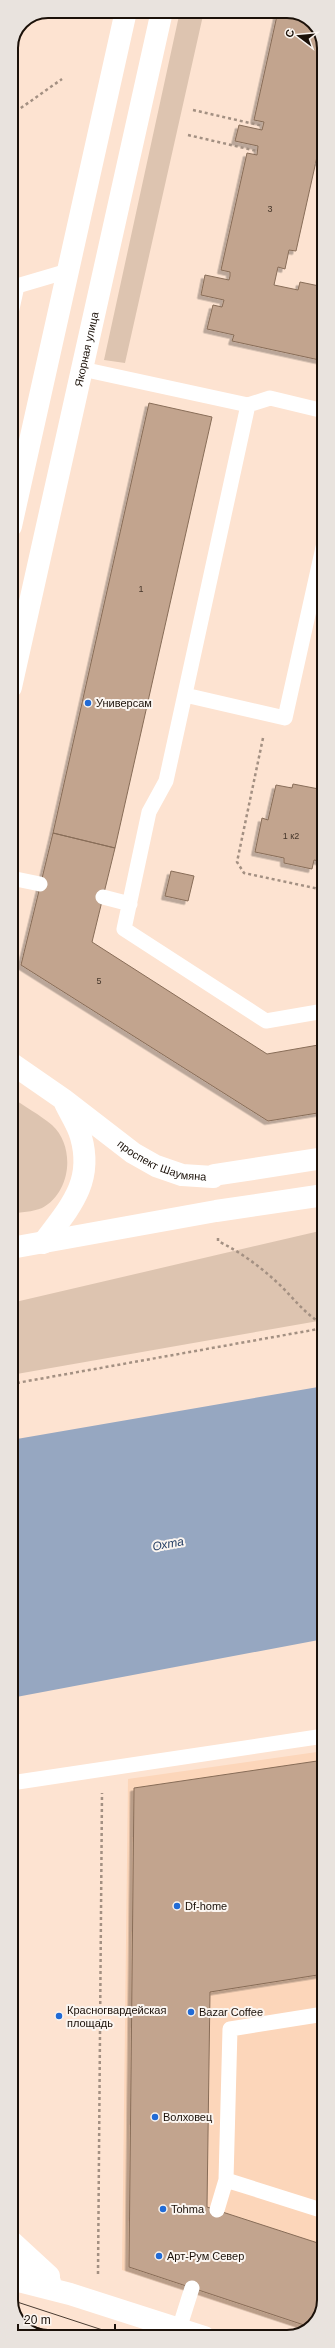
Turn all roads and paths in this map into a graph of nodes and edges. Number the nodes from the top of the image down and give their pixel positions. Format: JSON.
{"nodes":[{"id":1,"x":124,"y":18,"type":"edge"},
{"id":2,"x":160,"y":18,"type":"edge"},
{"id":3,"x":62,"y":79,"type":"dead end"},
{"id":4,"x":18,"y":110,"type":"edge"},
{"id":5,"x":193,"y":110,"type":"dead end"},
{"id":6,"x":263,"y":126,"type":"dead end"},
{"id":7,"x":188,"y":135,"type":"dead end"},
{"id":8,"x":257,"y":151,"type":"dead end"},
{"id":9,"x":68,"y":272,"type":"junction"},
{"id":10,"x":18,"y":286,"type":"edge"},
{"id":11,"x":82,"y":369,"type":"junction"},
{"id":12,"x":248,"y":405,"type":"junction"},
{"id":13,"x":317,"y":409,"type":"edge"},
{"id":14,"x":18,"y":495,"type":"edge"},
{"id":15,"x":317,"y":574,"type":"edge"},
{"id":16,"x":18,"y":656,"type":"edge"},
{"id":17,"x":185,"y":695,"type":"junction"},
{"id":18,"x":268,"y":714,"type":"junction"},
{"id":19,"x":18,"y":879,"type":"edge"},
{"id":20,"x":40,"y":884,"type":"dead end"},
{"id":21,"x":317,"y":889,"type":"edge"},
{"id":22,"x":103,"y":897,"type":"dead end"},
{"id":23,"x":130,"y":904,"type":"junction"},
{"id":24,"x":317,"y":1013,"type":"edge"},
{"id":25,"x":18,"y":1068,"type":"edge"},
{"id":26,"x":63,"y":1099,"type":"junction"},
{"id":27,"x":317,"y":1159,"type":"edge"},
{"id":28,"x":317,"y":1196,"type":"edge"},
{"id":29,"x":218,"y":1241,"type":"dead end"},
{"id":30,"x":43,"y":1243,"type":"junction"},
{"id":31,"x":18,"y":1247,"type":"edge"},
{"id":32,"x":317,"y":1321,"type":"edge"},
{"id":33,"x":317,"y":1329,"type":"edge"},
{"id":34,"x":18,"y":1383,"type":"edge"},
{"id":35,"x":317,"y":1737,"type":"edge"},
{"id":36,"x":102,"y":1771,"type":"junction"},
{"id":37,"x":18,"y":1782,"type":"edge"},
{"id":38,"x":317,"y":2015,"type":"edge"},
{"id":39,"x":226,"y":2180,"type":"junction"},
{"id":40,"x":317,"y":2209,"type":"edge"},
{"id":41,"x":216,"y":2210,"type":"dead end"},
{"id":42,"x":18,"y":2247,"type":"edge"},
{"id":43,"x":18,"y":2263,"type":"edge"},
{"id":44,"x":98,"y":2275,"type":"dead end"},
{"id":45,"x":18,"y":2281,"type":"edge"},
{"id":46,"x":192,"y":2288,"type":"dead end"},
{"id":47,"x":70,"y":2294,"type":"junction"},
{"id":48,"x":179,"y":2329,"type":"junction"},
{"id":49,"x":182,"y":2330,"type":"edge"}],
"edges":[{"from":1,"to":9,"type":"street"},
{"from":2,"to":11,"type":"street","name":"Якорная улица"},
{"from":3,"to":4,"type":"path"},
{"from":5,"to":6,"type":"path"},
{"from":7,"to":8,"type":"path"},
{"from":9,"to":10,"type":"lane"},
{"from":9,"to":14,"type":"street"},
{"from":11,"to":12,"type":"lane"},
{"from":11,"to":16,"type":"street","name":"Якорная улица"},
{"from":12,"to":13,"type":"lane"},
{"from":12,"to":17,"type":"lane"},
{"from":15,"to":18,"type":"lane"},
{"from":17,"to":18,"type":"lane"},
{"from":17,"to":23,"type":"lane"},
{"from":18,"to":21,"type":"path"},
{"from":19,"to":20,"type":"lane"},
{"from":22,"to":23,"type":"lane"},
{"from":23,"to":24,"type":"lane"},
{"from":25,"to":26,"type":"street"},
{"from":26,"to":27,"type":"street","name":"проспект Шаумяна"},
{"from":26,"to":30,"type":"street"},
{"from":28,"to":30,"type":"street"},
{"from":29,"to":32,"type":"path"},
{"from":30,"to":31,"type":"street"},
{"from":33,"to":34,"type":"path"},
{"from":35,"to":36,"type":"lane"},
{"from":36,"to":37,"type":"lane"},
{"from":36,"to":44,"type":"path"},
{"from":38,"to":39,"type":"lane"},
{"from":39,"to":40,"type":"lane"},
{"from":39,"to":41,"type":"lane"},
{"from":42,"to":47,"type":"street"},
{"from":43,"to":47,"type":"street"},
{"from":45,"to":47,"type":"street"},
{"from":46,"to":48,"type":"lane"},
{"from":47,"to":48,"type":"street"},
{"from":48,"to":49,"type":"street"}]}
